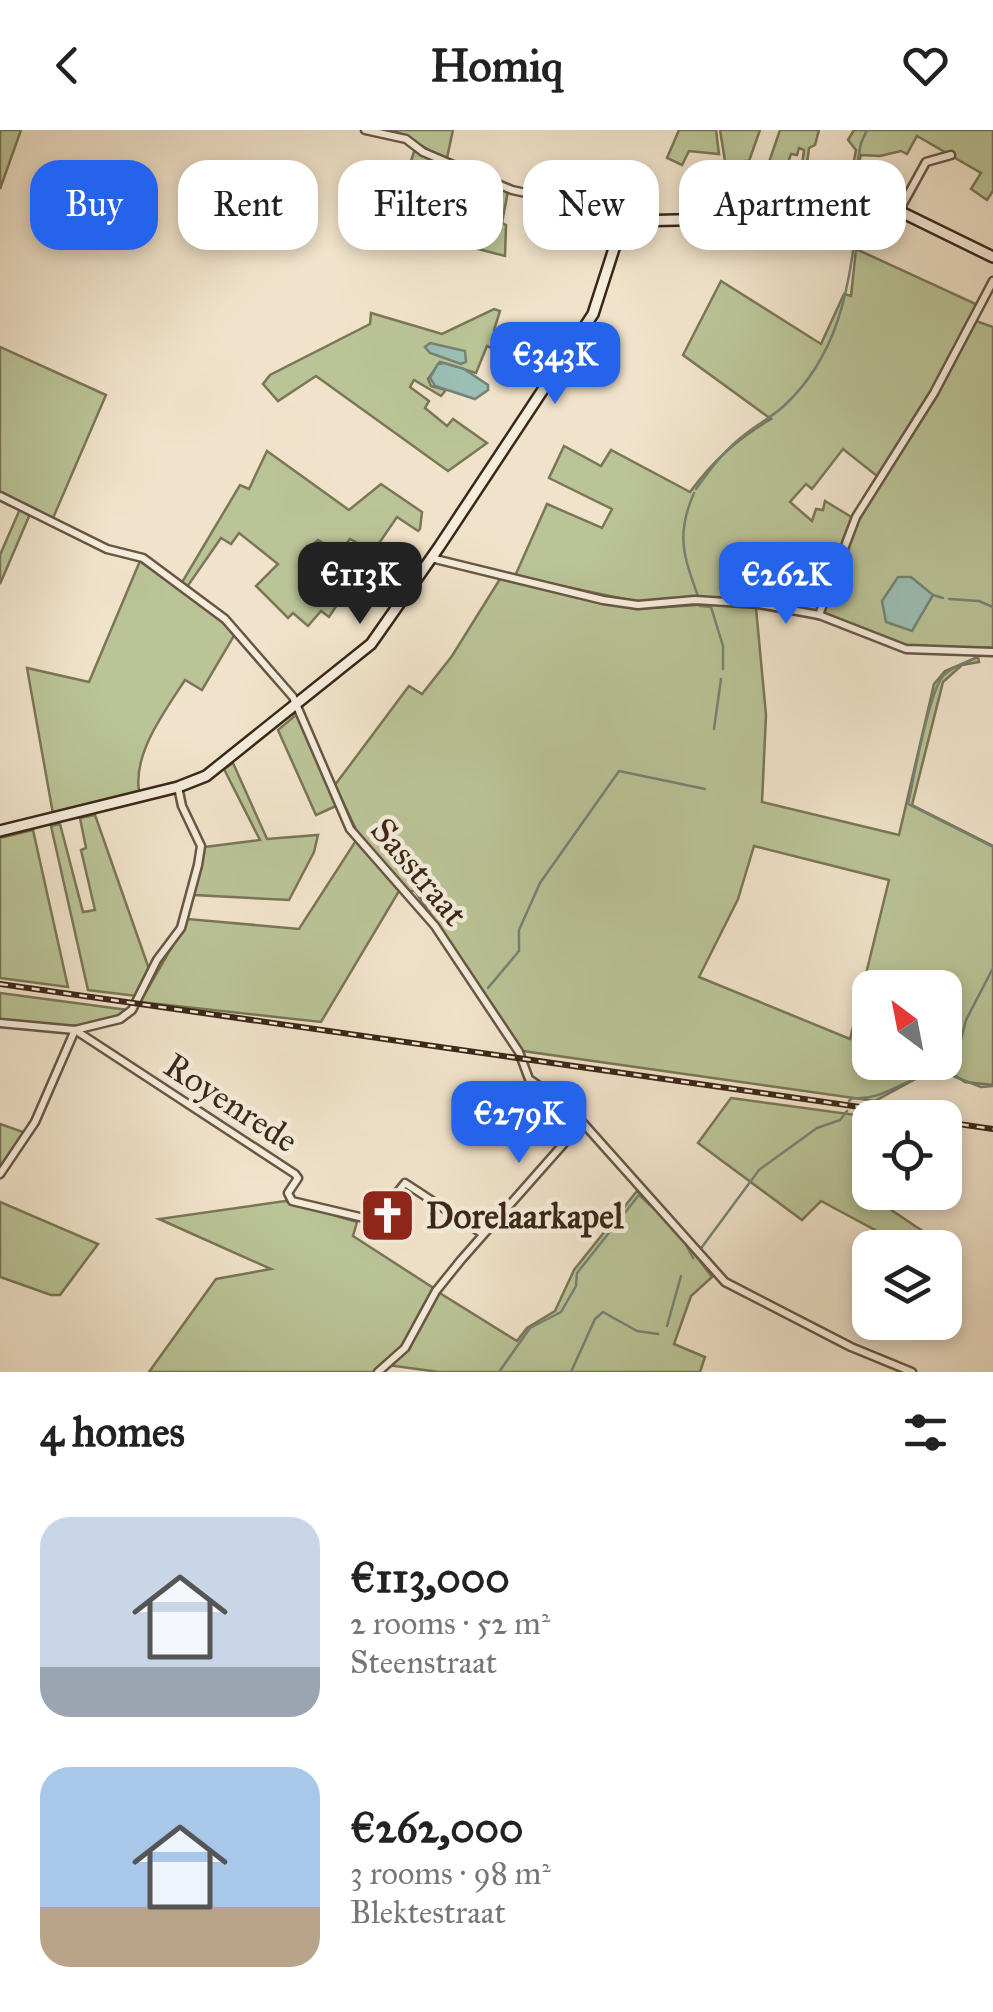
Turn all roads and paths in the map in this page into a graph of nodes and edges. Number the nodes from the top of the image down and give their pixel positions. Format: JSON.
{"nodes":[{"id":1,"x":366,"y":130,"type":"edge"},
{"id":2,"x":951,"y":155,"type":"dead end"},
{"id":3,"x":523,"y":192,"type":"edge"},
{"id":4,"x":906,"y":198,"type":"edge"},
{"id":5,"x":906,"y":216,"type":"edge"},
{"id":6,"x":613,"y":250,"type":"edge"},
{"id":7,"x":993,"y":257,"type":"edge"},
{"id":8,"x":993,"y":282,"type":"edge"},
{"id":9,"x":0,"y":496,"type":"edge"},
{"id":10,"x":432,"y":558,"type":"junction"},
{"id":11,"x":819,"y":615,"type":"junction"},
{"id":12,"x":993,"y":652,"type":"edge"},
{"id":13,"x":298,"y":704,"type":"junction"},
{"id":14,"x":178,"y":786,"type":"junction"},
{"id":15,"x":0,"y":831,"type":"edge"},
{"id":16,"x":0,"y":1023,"type":"edge"},
{"id":17,"x":75,"y":1030,"type":"junction"},
{"id":18,"x":582,"y":1123,"type":"junction"},
{"id":19,"x":0,"y":1174,"type":"edge"},
{"id":20,"x":483,"y":1234,"type":"junction"},
{"id":21,"x":378,"y":1372,"type":"edge"},
{"id":22,"x":912,"y":1372,"type":"edge"}],
"edges":[{"from":1,"to":3,"type":"street"},
{"from":2,"to":4,"type":"street"},
{"from":5,"to":7,"type":"street"},
{"from":6,"to":10,"type":"street"},
{"from":8,"to":11,"type":"street"},
{"from":9,"to":13,"type":"street","name":"Sasstraat"},
{"from":10,"to":11,"type":"street"},
{"from":10,"to":13,"type":"street"},
{"from":11,"to":12,"type":"street"},
{"from":13,"to":14,"type":"street"},
{"from":13,"to":18,"type":"street","name":"Sasstraat"},
{"from":14,"to":15,"type":"street"},
{"from":14,"to":17,"type":"street"},
{"from":16,"to":17,"type":"street"},
{"from":17,"to":19,"type":"street"},
{"from":17,"to":20,"type":"street","name":"Royenrede"},
{"from":18,"to":20,"type":"street"},
{"from":18,"to":22,"type":"street"},
{"from":20,"to":21,"type":"street"}]}
